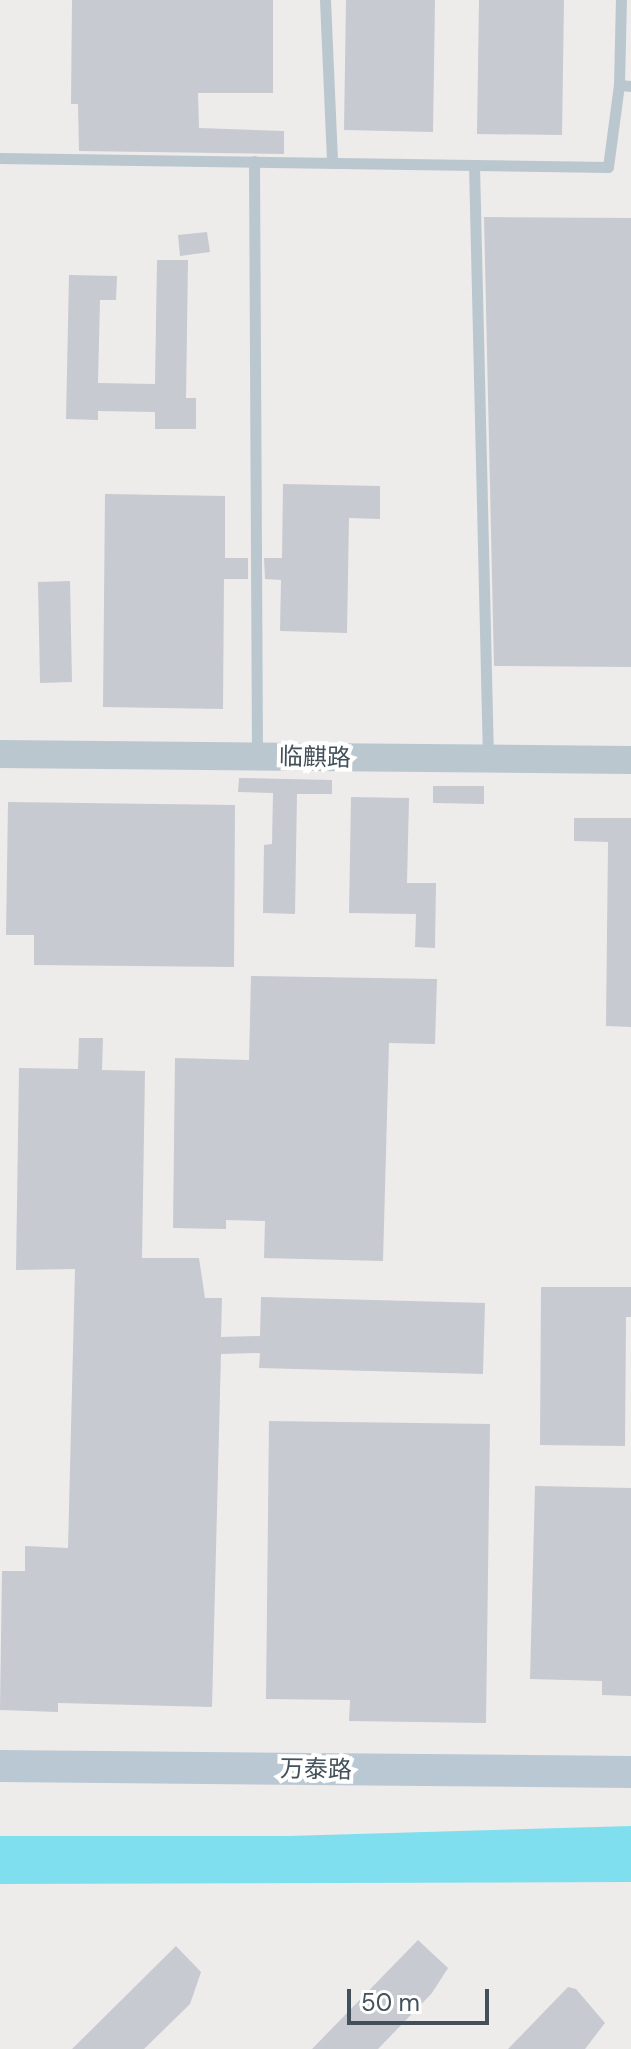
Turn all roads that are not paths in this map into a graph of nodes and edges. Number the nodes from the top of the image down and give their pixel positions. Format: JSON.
{"nodes":[{"id":1,"x":325,"y":0,"type":"edge"},
{"id":2,"x":621,"y":0,"type":"edge"},
{"id":3,"x":625,"y":85,"type":"edge"},
{"id":4,"x":0,"y":158,"type":"edge"},
{"id":5,"x":254,"y":161,"type":"junction"},
{"id":6,"x":332,"y":163,"type":"junction"},
{"id":7,"x":474,"y":165,"type":"junction"},
{"id":8,"x":0,"y":754,"type":"edge"},
{"id":9,"x":257,"y":757,"type":"junction"},
{"id":10,"x":488,"y":760,"type":"junction"},
{"id":11,"x":631,"y":760,"type":"edge"},
{"id":12,"x":0,"y":1766,"type":"edge"},
{"id":13,"x":631,"y":1772,"type":"edge"}],
"edges":[{"from":1,"to":6,"type":"lane"},
{"from":2,"to":3,"type":"lane"},
{"from":3,"to":7,"type":"lane"},
{"from":4,"to":5,"type":"lane"},
{"from":5,"to":6,"type":"lane"},
{"from":5,"to":9,"type":"lane"},
{"from":6,"to":7,"type":"lane"},
{"from":7,"to":10,"type":"lane"},
{"from":8,"to":9,"type":"street","name":"临麒路"},
{"from":9,"to":10,"type":"street","name":"临麒路"},
{"from":10,"to":11,"type":"street","name":"临麒路"},
{"from":12,"to":13,"type":"main road","name":"万泰路"}]}
